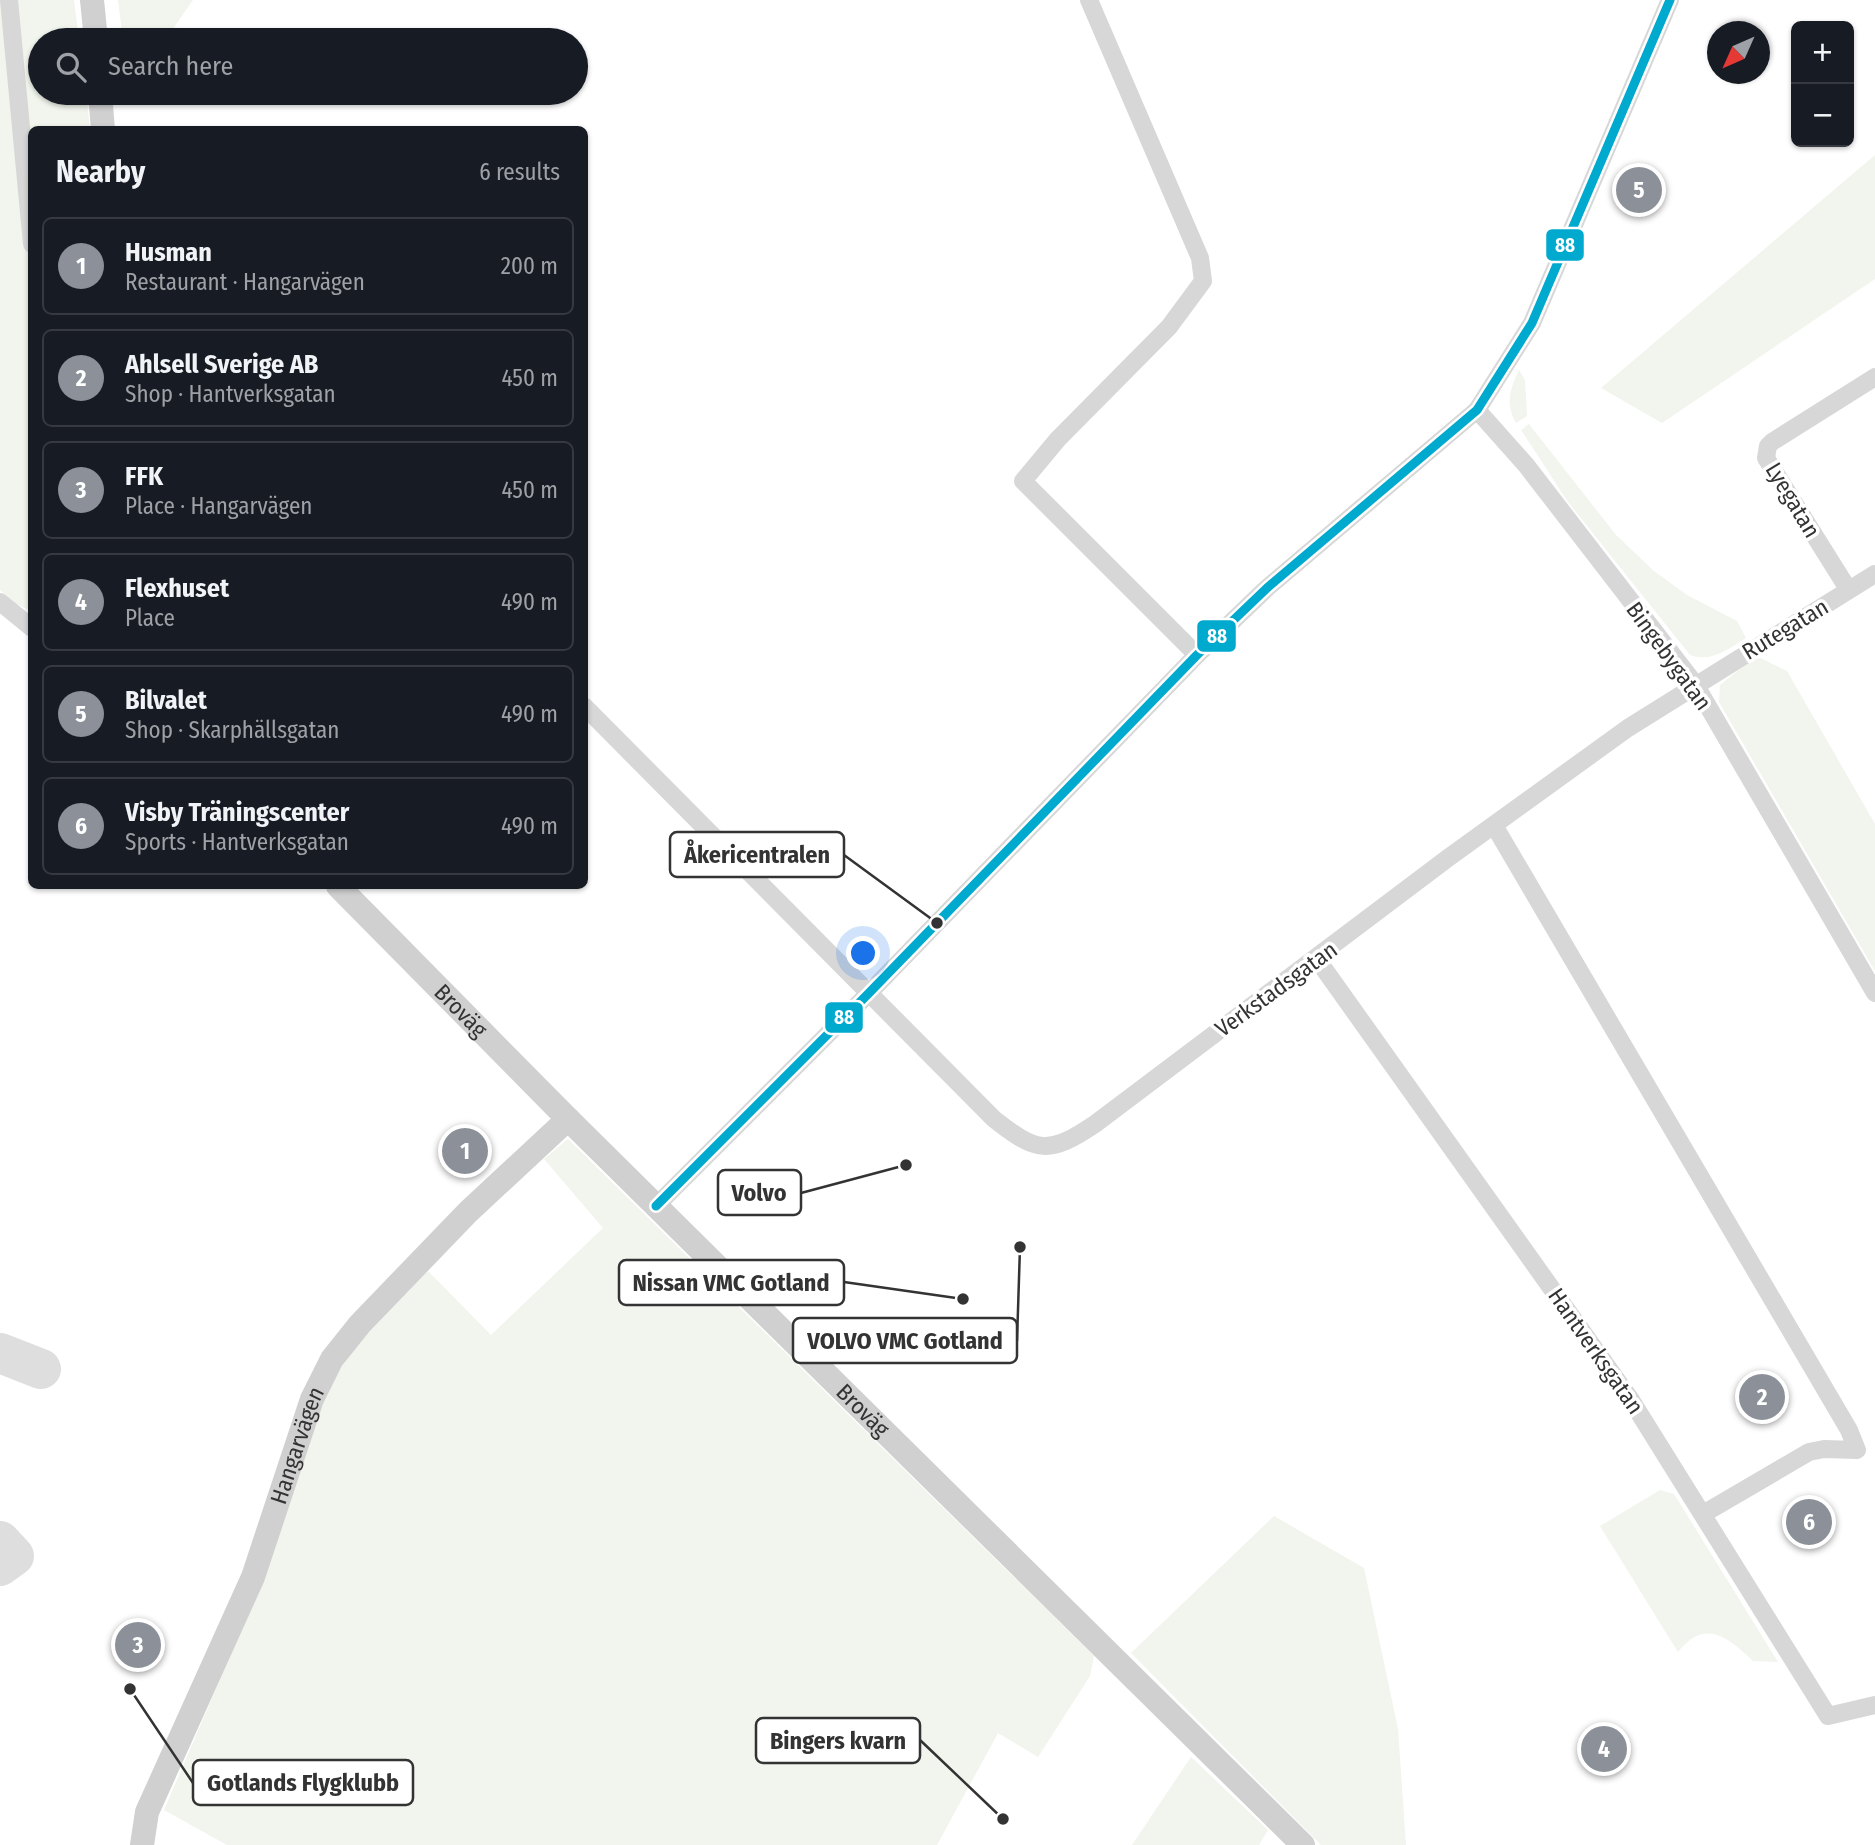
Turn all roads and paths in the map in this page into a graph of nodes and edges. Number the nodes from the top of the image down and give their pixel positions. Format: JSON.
{"nodes":[{"id":1,"x":9,"y":0,"type":"edge"},
{"id":2,"x":92,"y":0,"type":"edge"},
{"id":3,"x":1089,"y":0,"type":"edge"},
{"id":4,"x":1670,"y":0,"type":"edge"},
{"id":5,"x":95,"y":28,"type":"edge"},
{"id":6,"x":101,"y":105,"type":"edge"},
{"id":7,"x":103,"y":126,"type":"edge"},
{"id":8,"x":28,"y":202,"type":"edge"},
{"id":9,"x":1875,"y":377,"type":"edge"},
{"id":10,"x":1477,"y":410,"type":"junction"},
{"id":11,"x":1875,"y":574,"type":"edge"},
{"id":12,"x":1849,"y":589,"type":"junction"},
{"id":13,"x":0,"y":602,"type":"edge"},
{"id":14,"x":28,"y":625,"type":"edge"},
{"id":15,"x":1197,"y":655,"type":"junction"},
{"id":16,"x":1695,"y":684,"type":"junction"},
{"id":17,"x":588,"y":710,"type":"edge"},
{"id":18,"x":1495,"y":827,"type":"junction"},
{"id":19,"x":341,"y":889,"type":"edge"},
{"id":20,"x":1317,"y":959,"type":"junction"},
{"id":21,"x":1875,"y":993,"type":"edge"},
{"id":22,"x":868,"y":994,"type":"junction"},
{"id":23,"x":568,"y":1119,"type":"junction"},
{"id":24,"x":656,"y":1206,"type":"junction"},
{"id":25,"x":1866,"y":1449,"type":"edge"},
{"id":26,"x":1703,"y":1514,"type":"junction"},
{"id":27,"x":1875,"y":1705,"type":"edge"},
{"id":28,"x":142,"y":1845,"type":"edge"},
{"id":29,"x":1303,"y":1845,"type":"edge"}],
"edges":[{"from":1,"to":8,"type":"street"},
{"from":2,"to":5,"type":"main road"},
{"from":3,"to":15,"type":"street"},
{"from":4,"to":10,"type":"street"},
{"from":6,"to":7,"type":"main road"},
{"from":9,"to":12,"type":"street","name":"Lyegatan"},
{"from":10,"to":15,"type":"street"},
{"from":10,"to":16,"type":"street","name":"Bingebygatan"},
{"from":11,"to":12,"type":"street","name":"Rutegatan"},
{"from":12,"to":16,"type":"street","name":"Rutegatan"},
{"from":13,"to":14,"type":"street"},
{"from":15,"to":22,"type":"street"},
{"from":16,"to":18,"type":"street","name":"Verkstadsgatan"},
{"from":16,"to":21,"type":"street","name":"Bingebygatan"},
{"from":17,"to":22,"type":"street","name":"Verkstadsgatan"},
{"from":18,"to":20,"type":"street","name":"Verkstadsgatan"},
{"from":18,"to":25,"type":"street"},
{"from":19,"to":23,"type":"main road","name":"Broväg"},
{"from":20,"to":22,"type":"street","name":"Verkstadsgatan"},
{"from":20,"to":26,"type":"street","name":"Hantverksgatan"},
{"from":22,"to":24,"type":"street"},
{"from":23,"to":24,"type":"main road","name":"Broväg"},
{"from":23,"to":28,"type":"main road","name":"Hangarvägen"},
{"from":24,"to":29,"type":"main road","name":"Broväg"},
{"from":25,"to":26,"type":"street"},
{"from":26,"to":27,"type":"street","name":"Hantverksgatan"}]}
